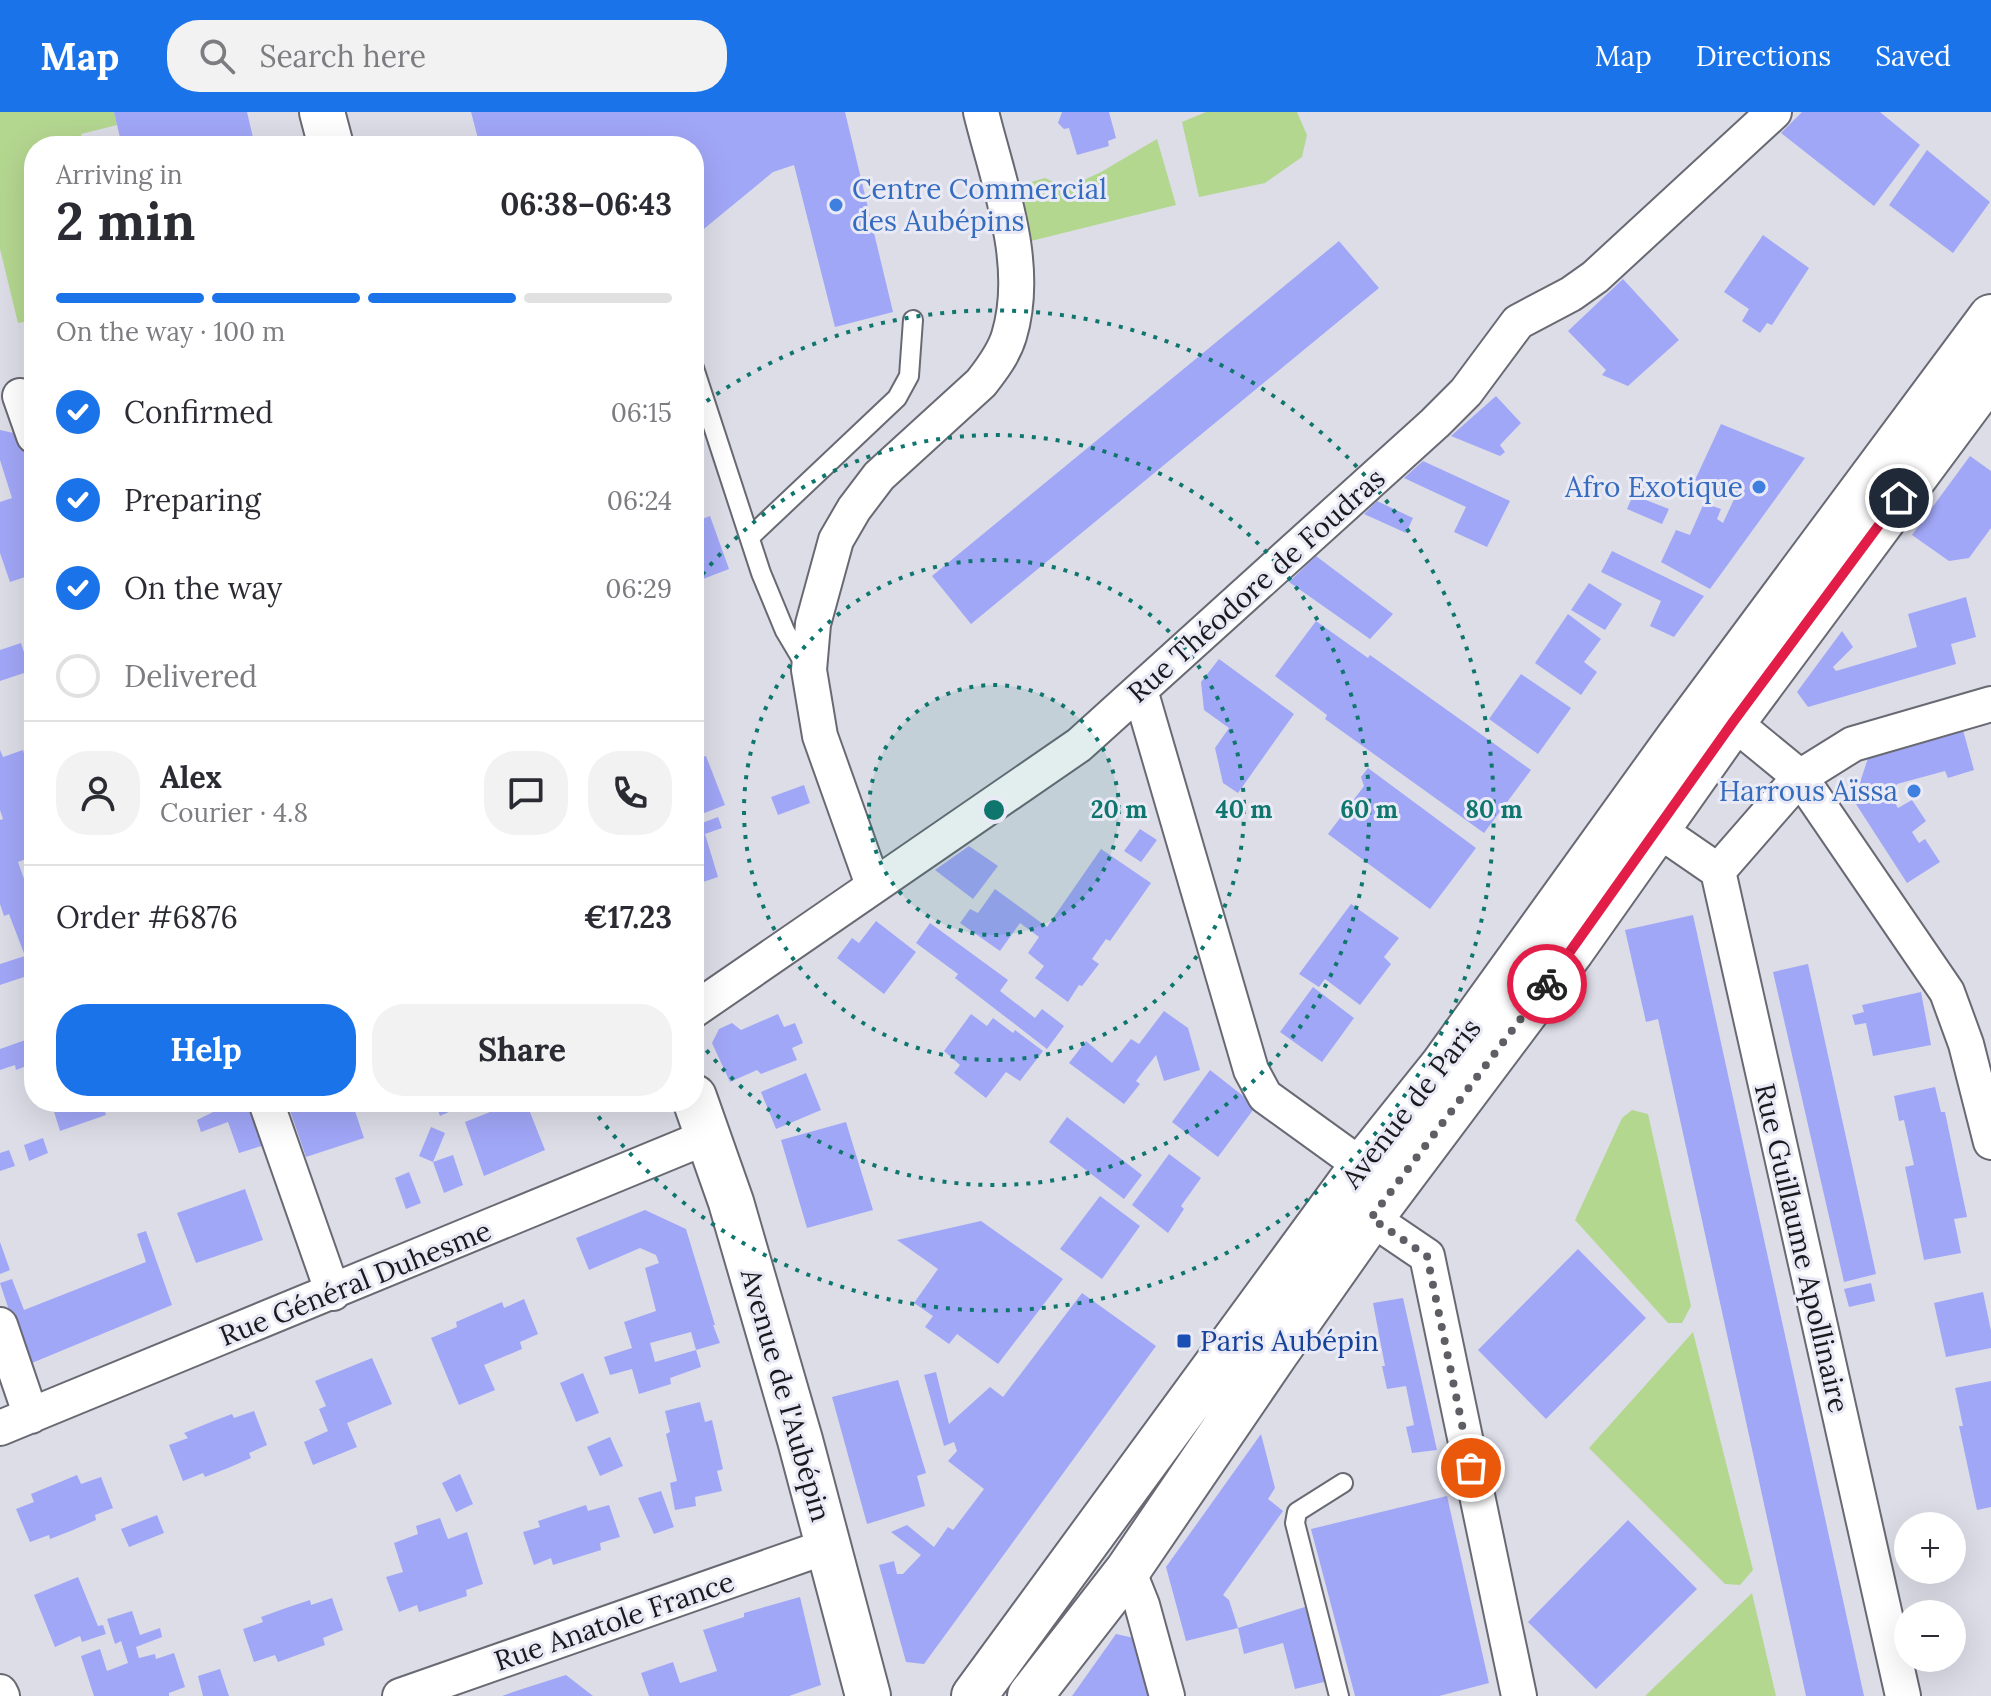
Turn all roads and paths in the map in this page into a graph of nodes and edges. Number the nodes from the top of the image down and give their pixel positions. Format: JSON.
{"nodes":[{"id":1,"x":322,"y":112,"type":"edge"},
{"id":2,"x":981,"y":112,"type":"edge"},
{"id":3,"x":1774,"y":112,"type":"edge"},
{"id":4,"x":328,"y":136,"type":"edge"},
{"id":5,"x":1991,"y":317,"type":"edge"},
{"id":6,"x":913,"y":320,"type":"dead end"},
{"id":7,"x":1991,"y":374,"type":"edge"},
{"id":8,"x":704,"y":398,"type":"edge"},
{"id":9,"x":750,"y":537,"type":"junction"},
{"id":10,"x":809,"y":670,"type":"junction"},
{"id":11,"x":1140,"y":690,"type":"junction"},
{"id":12,"x":1991,"y":704,"type":"edge"},
{"id":13,"x":1733,"y":722,"type":"junction"},
{"id":14,"x":1800,"y":777,"type":"junction"},
{"id":15,"x":1657,"y":829,"type":"junction"},
{"id":16,"x":1718,"y":871,"type":"junction"},
{"id":17,"x":873,"y":885,"type":"junction"},
{"id":18,"x":704,"y":1003,"type":"edge"},
{"id":19,"x":270,"y":1112,"type":"edge"},
{"id":20,"x":702,"y":1116,"type":"edge"},
{"id":21,"x":1991,"y":1142,"type":"edge"},
{"id":22,"x":1362,"y":1166,"type":"junction"},
{"id":23,"x":1371,"y":1218,"type":"junction"},
{"id":24,"x":333,"y":1293,"type":"junction"},
{"id":25,"x":0,"y":1325,"type":"edge"},
{"id":26,"x":16,"y":1422,"type":"edge"},
{"id":27,"x":1343,"y":1483,"type":"dead end"},
{"id":28,"x":828,"y":1546,"type":"junction"},
{"id":29,"x":1128,"y":1570,"type":"junction"},
{"id":30,"x":400,"y":1696,"type":"edge"},
{"id":31,"x":868,"y":1696,"type":"edge"},
{"id":32,"x":974,"y":1696,"type":"edge"},
{"id":33,"x":1030,"y":1696,"type":"edge"},
{"id":34,"x":1167,"y":1696,"type":"edge"},
{"id":35,"x":1339,"y":1696,"type":"edge"},
{"id":36,"x":1519,"y":1696,"type":"edge"},
{"id":37,"x":1903,"y":1696,"type":"edge"}],
"edges":[{"from":1,"to":4,"type":"main road"},
{"from":2,"to":10,"type":"street"},
{"from":3,"to":11,"type":"street","name":"Rue Théodore de Foudras"},
{"from":5,"to":22,"type":"main road","name":"Avenue de Paris"},
{"from":6,"to":9,"type":"lane"},
{"from":7,"to":13,"type":"main road","name":"Avenue de Paris"},
{"from":8,"to":9,"type":"lane"},
{"from":9,"to":10,"type":"lane"},
{"from":10,"to":17,"type":"street"},
{"from":11,"to":17,"type":"street","name":"Rue Théodore de Foudras"},
{"from":11,"to":22,"type":"street"},
{"from":12,"to":14,"type":"street"},
{"from":13,"to":14,"type":"street"},
{"from":13,"to":15,"type":"main road","name":"Avenue de Paris"},
{"from":14,"to":16,"type":"street"},
{"from":14,"to":21,"type":"street"},
{"from":15,"to":16,"type":"street"},
{"from":15,"to":23,"type":"main road","name":"Avenue de Paris"},
{"from":16,"to":37,"type":"street","name":"Rue Guillaume Apollinaire"},
{"from":17,"to":18,"type":"street","name":"Rue Théodore de Foudras"},
{"from":19,"to":24,"type":"street"},
{"from":20,"to":24,"type":"street","name":"Rue Général Duhesme"},
{"from":20,"to":28,"type":"main road","name":"Avenue de l'Aubépin"},
{"from":22,"to":32,"type":"main road","name":"Avenue de Paris"},
{"from":23,"to":29,"type":"main road","name":"Avenue de Paris"},
{"from":23,"to":36,"type":"street"},
{"from":24,"to":26,"type":"street","name":"Rue Général Duhesme"},
{"from":25,"to":26,"type":"street"},
{"from":27,"to":35,"type":"lane"},
{"from":28,"to":30,"type":"street","name":"Rue Anatole France"},
{"from":28,"to":31,"type":"main road","name":"Avenue de l'Aubépin"},
{"from":29,"to":33,"type":"main road","name":"Avenue de Paris"},
{"from":29,"to":34,"type":"street"}]}
